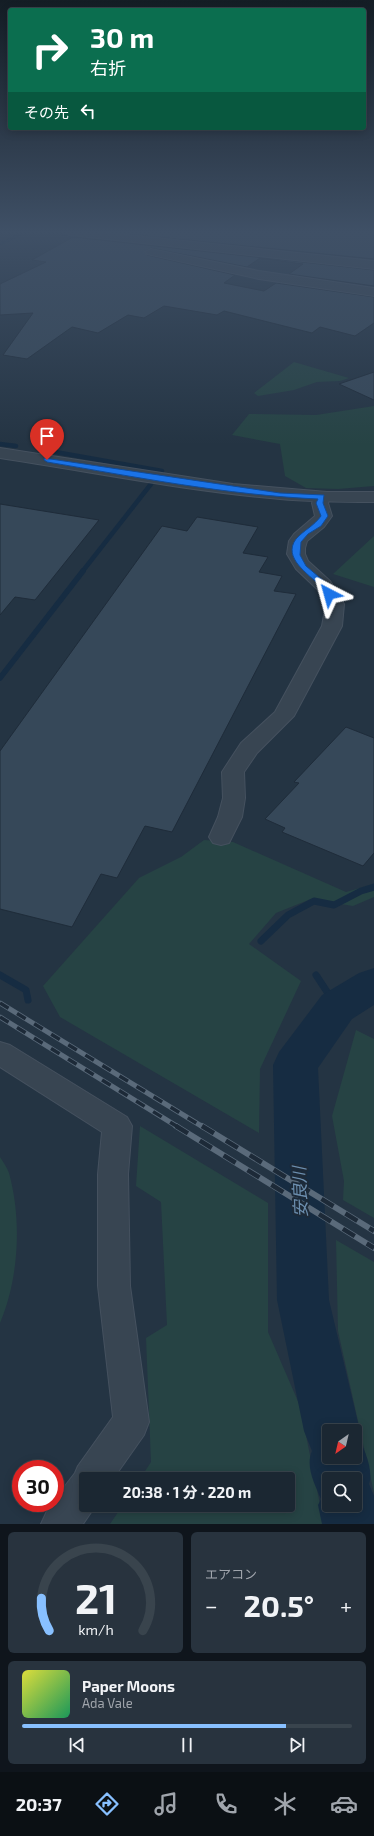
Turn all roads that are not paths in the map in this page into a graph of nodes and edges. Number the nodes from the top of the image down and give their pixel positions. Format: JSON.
{"nodes":[{"id":1,"x":0,"y":453,"type":"edge"},
{"id":2,"x":322,"y":497,"type":"junction"},
{"id":3,"x":374,"y":497,"type":"edge"},
{"id":4,"x":220,"y":837,"type":"dead end"},
{"id":5,"x":0,"y":1053,"type":"edge"},
{"id":6,"x":96,"y":1472,"type":"edge"},
{"id":7,"x":79,"y":1497,"type":"edge"},
{"id":8,"x":60,"y":1524,"type":"edge"}],
"edges":[{"from":1,"to":2,"type":"street"},
{"from":2,"to":3,"type":"street"},
{"from":2,"to":4,"type":"street"},
{"from":5,"to":6,"type":"street"},
{"from":7,"to":8,"type":"street"}]}
